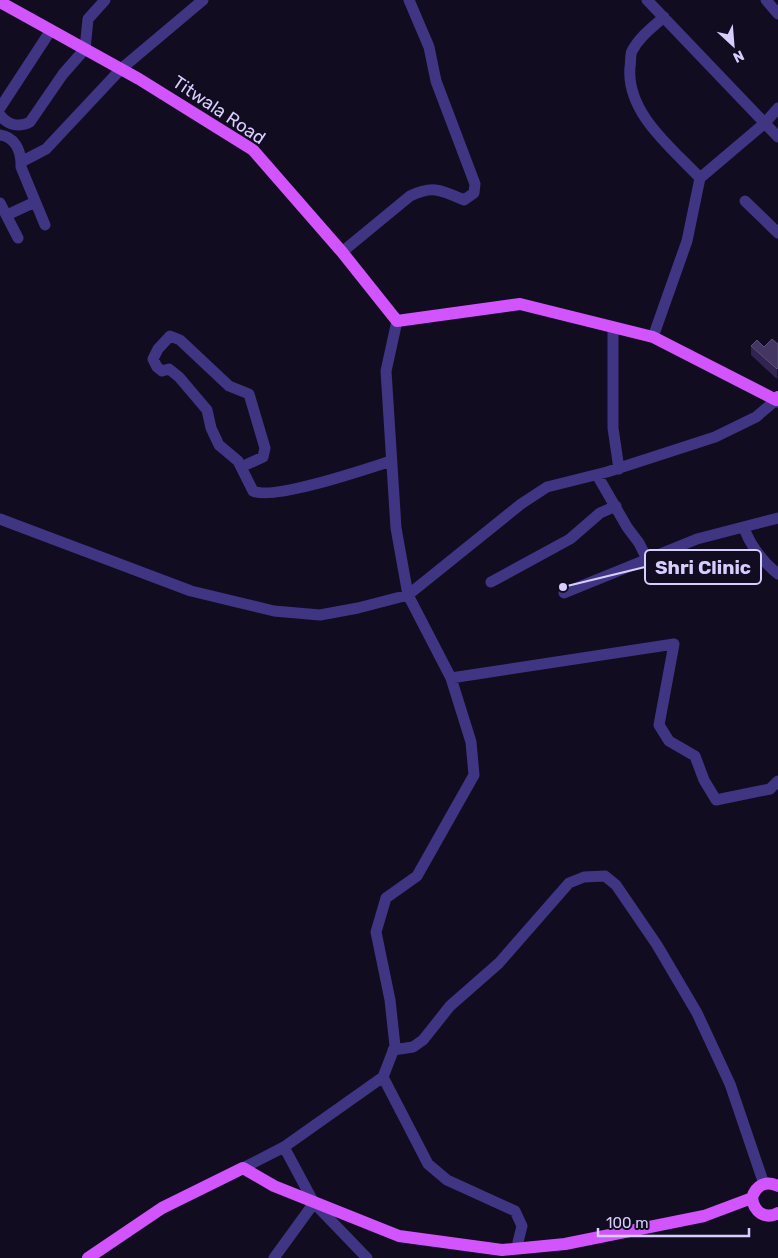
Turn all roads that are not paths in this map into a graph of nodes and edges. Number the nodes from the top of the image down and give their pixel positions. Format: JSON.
{"nodes":[{"id":1,"x":105,"y":0,"type":"edge"},
{"id":2,"x":203,"y":0,"type":"edge"},
{"id":3,"x":409,"y":0,"type":"edge"},
{"id":4,"x":648,"y":0,"type":"edge"},
{"id":5,"x":766,"y":0,"type":"edge"},
{"id":6,"x":0,"y":2,"type":"edge"},
{"id":7,"x":778,"y":14,"type":"edge"},
{"id":8,"x":664,"y":17,"type":"junction"},
{"id":9,"x":52,"y":30,"type":"junction"},
{"id":10,"x":85,"y":49,"type":"junction"},
{"id":11,"x":121,"y":69,"type":"junction"},
{"id":12,"x":0,"y":108,"type":"edge"},
{"id":13,"x":778,"y":108,"type":"edge"},
{"id":14,"x":0,"y":115,"type":"edge"},
{"id":15,"x":765,"y":123,"type":"junction"},
{"id":16,"x":0,"y":135,"type":"edge"},
{"id":17,"x":778,"y":137,"type":"edge"},
{"id":18,"x":22,"y":162,"type":"junction"},
{"id":19,"x":700,"y":178,"type":"junction"},
{"id":20,"x":745,"y":201,"type":"dead end"},
{"id":21,"x":35,"y":202,"type":"junction"},
{"id":22,"x":0,"y":203,"type":"edge"},
{"id":23,"x":7,"y":216,"type":"junction"},
{"id":24,"x":45,"y":225,"type":"dead end"},
{"id":25,"x":778,"y":233,"type":"edge"},
{"id":26,"x":18,"y":238,"type":"dead end"},
{"id":27,"x":342,"y":252,"type":"junction"},
{"id":28,"x":396,"y":320,"type":"junction"},
{"id":29,"x":613,"y":327,"type":"junction"},
{"id":30,"x":653,"y":337,"type":"junction"},
{"id":31,"x":777,"y":400,"type":"edge"},
{"id":32,"x":392,"y":462,"type":"junction"},
{"id":33,"x":241,"y":467,"type":"junction"},
{"id":34,"x":619,"y":469,"type":"junction"},
{"id":35,"x":597,"y":475,"type":"junction"},
{"id":36,"x":616,"y":506,"type":"junction"},
{"id":37,"x":778,"y":518,"type":"edge"},
{"id":38,"x":0,"y":519,"type":"edge"},
{"id":39,"x":744,"y":528,"type":"junction"},
{"id":40,"x":647,"y":559,"type":"junction"},
{"id":41,"x":778,"y":574,"type":"edge"},
{"id":42,"x":491,"y":582,"type":"dead end"},
{"id":43,"x":564,"y":593,"type":"dead end"},
{"id":44,"x":408,"y":596,"type":"junction"},
{"id":45,"x":452,"y":678,"type":"junction"},
{"id":46,"x":778,"y":781,"type":"edge"},
{"id":47,"x":393,"y":1050,"type":"junction"},
{"id":48,"x":382,"y":1078,"type":"junction"},
{"id":49,"x":284,"y":1147,"type":"junction"},
{"id":50,"x":243,"y":1168,"type":"junction"},
{"id":51,"x":764,"y":1184,"type":"junction"},
{"id":52,"x":778,"y":1186,"type":"edge"},
{"id":53,"x":752,"y":1198,"type":"junction"},
{"id":54,"x":314,"y":1202,"type":"junction"},
{"id":55,"x":778,"y":1213,"type":"edge"},
{"id":56,"x":518,"y":1242,"type":"dead end"},
{"id":57,"x":88,"y":1258,"type":"edge"},
{"id":58,"x":274,"y":1258,"type":"edge"},
{"id":59,"x":367,"y":1258,"type":"edge"}],
"edges":[{"from":1,"to":10,"type":"street"},
{"from":2,"to":11,"type":"street"},
{"from":3,"to":27,"type":"street"},
{"from":4,"to":8,"type":"street"},
{"from":5,"to":7,"type":"street"},
{"from":6,"to":9,"type":"main road","name":"Titwala Road"},
{"from":8,"to":15,"type":"street"},
{"from":8,"to":19,"type":"street"},
{"from":9,"to":10,"type":"main road","name":"Titwala Road"},
{"from":9,"to":12,"type":"street"},
{"from":10,"to":11,"type":"main road","name":"Titwala Road"},
{"from":10,"to":14,"type":"street"},
{"from":11,"to":18,"type":"street"},
{"from":11,"to":27,"type":"main road","name":"Titwala Road"},
{"from":13,"to":15,"type":"street"},
{"from":15,"to":17,"type":"street"},
{"from":15,"to":19,"type":"street"},
{"from":16,"to":18,"type":"street"},
{"from":18,"to":21,"type":"street"},
{"from":19,"to":30,"type":"street"},
{"from":20,"to":25,"type":"street"},
{"from":21,"to":23,"type":"street"},
{"from":21,"to":24,"type":"street"},
{"from":22,"to":23,"type":"street"},
{"from":23,"to":26,"type":"street"},
{"from":27,"to":28,"type":"main road","name":"Titwala Road"},
{"from":28,"to":29,"type":"main road"},
{"from":28,"to":32,"type":"street"},
{"from":29,"to":30,"type":"main road"},
{"from":29,"to":34,"type":"street"},
{"from":30,"to":31,"type":"main road"},
{"from":31,"to":34,"type":"street"},
{"from":32,"to":33,"type":"street"},
{"from":32,"to":44,"type":"street"},
{"from":33,"to":33,"type":"street"},
{"from":34,"to":35,"type":"street"},
{"from":35,"to":36,"type":"street"},
{"from":35,"to":44,"type":"street"},
{"from":36,"to":40,"type":"street"},
{"from":36,"to":42,"type":"street"},
{"from":37,"to":39,"type":"street"},
{"from":38,"to":44,"type":"street"},
{"from":39,"to":40,"type":"street"},
{"from":39,"to":41,"type":"street"},
{"from":40,"to":43,"type":"street"},
{"from":44,"to":45,"type":"street"},
{"from":45,"to":46,"type":"street"},
{"from":45,"to":47,"type":"street"},
{"from":47,"to":48,"type":"street"},
{"from":47,"to":51,"type":"street"},
{"from":48,"to":49,"type":"street"},
{"from":48,"to":56,"type":"street"},
{"from":49,"to":50,"type":"street"},
{"from":49,"to":54,"type":"street"},
{"from":50,"to":54,"type":"main road"},
{"from":50,"to":57,"type":"main road"},
{"from":51,"to":52,"type":"main road"},
{"from":51,"to":53,"type":"main road"},
{"from":53,"to":54,"type":"main road"},
{"from":53,"to":55,"type":"main road"},
{"from":54,"to":58,"type":"street"},
{"from":54,"to":59,"type":"street"}]}
